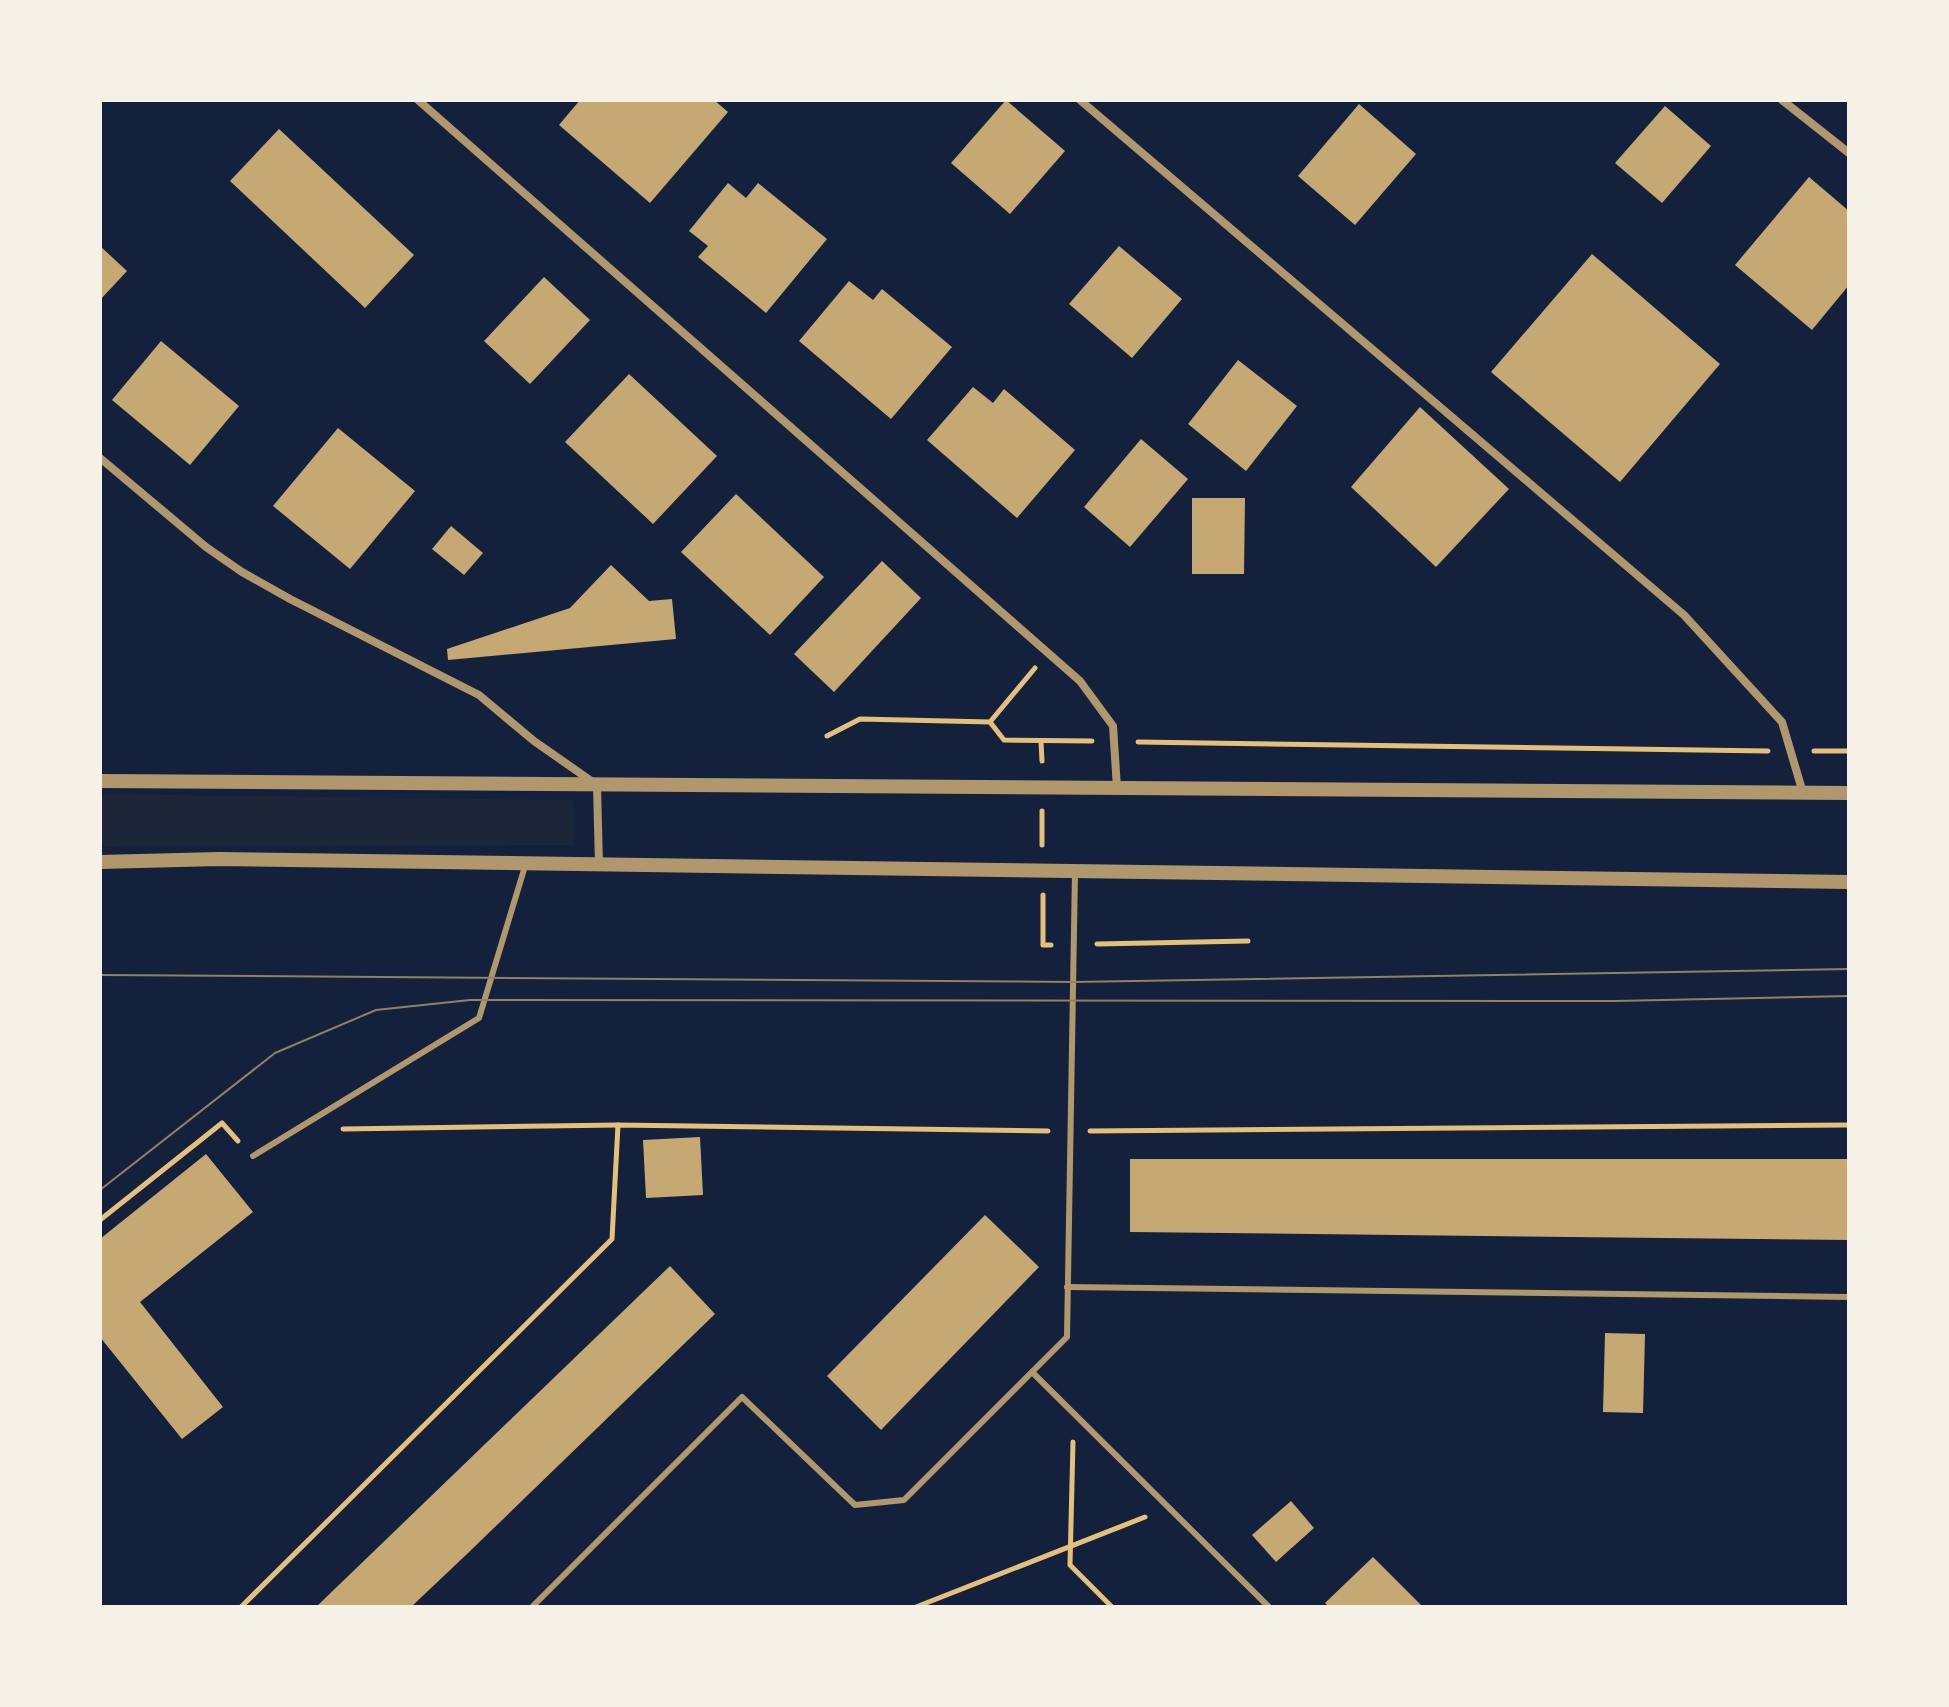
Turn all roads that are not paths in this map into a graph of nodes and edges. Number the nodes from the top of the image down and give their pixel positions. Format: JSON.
{"nodes":[{"id":1,"x":418,"y":100,"type":"edge"},
{"id":2,"x":1080,"y":100,"type":"edge"},
{"id":3,"x":1782,"y":100,"type":"edge"},
{"id":4,"x":1849,"y":153,"type":"edge"},
{"id":5,"x":100,"y":458,"type":"edge"},
{"id":6,"x":100,"y":781,"type":"edge"},
{"id":7,"x":597,"y":785,"type":"junction"},
{"id":8,"x":1117,"y":788,"type":"junction"},
{"id":9,"x":1803,"y":793,"type":"junction"},
{"id":10,"x":1849,"y":793,"type":"edge"},
{"id":11,"x":100,"y":862,"type":"edge"},
{"id":12,"x":526,"y":863,"type":"junction"},
{"id":13,"x":599,"y":865,"type":"junction"},
{"id":14,"x":1075,"y":872,"type":"junction"},
{"id":15,"x":1849,"y":882,"type":"edge"},
{"id":16,"x":253,"y":1156,"type":"road end"},
{"id":17,"x":1067,"y":1287,"type":"junction"},
{"id":18,"x":1849,"y":1297,"type":"edge"},
{"id":19,"x":1032,"y":1372,"type":"junction"},
{"id":20,"x":532,"y":1607,"type":"edge"},
{"id":21,"x":1269,"y":1607,"type":"edge"}],
"edges":[{"from":1,"to":8,"type":"street"},
{"from":2,"to":9,"type":"street"},
{"from":3,"to":4,"type":"street"},
{"from":5,"to":7,"type":"street"},
{"from":6,"to":7,"type":"street"},
{"from":7,"to":8,"type":"street"},
{"from":7,"to":13,"type":"street"},
{"from":8,"to":9,"type":"street"},
{"from":9,"to":10,"type":"street"},
{"from":11,"to":12,"type":"street"},
{"from":12,"to":13,"type":"street"},
{"from":12,"to":16,"type":"lane"},
{"from":13,"to":14,"type":"street"},
{"from":14,"to":15,"type":"street"},
{"from":14,"to":17,"type":"lane"},
{"from":17,"to":18,"type":"lane"},
{"from":17,"to":19,"type":"lane"},
{"from":19,"to":20,"type":"lane"},
{"from":19,"to":21,"type":"lane"}]}
